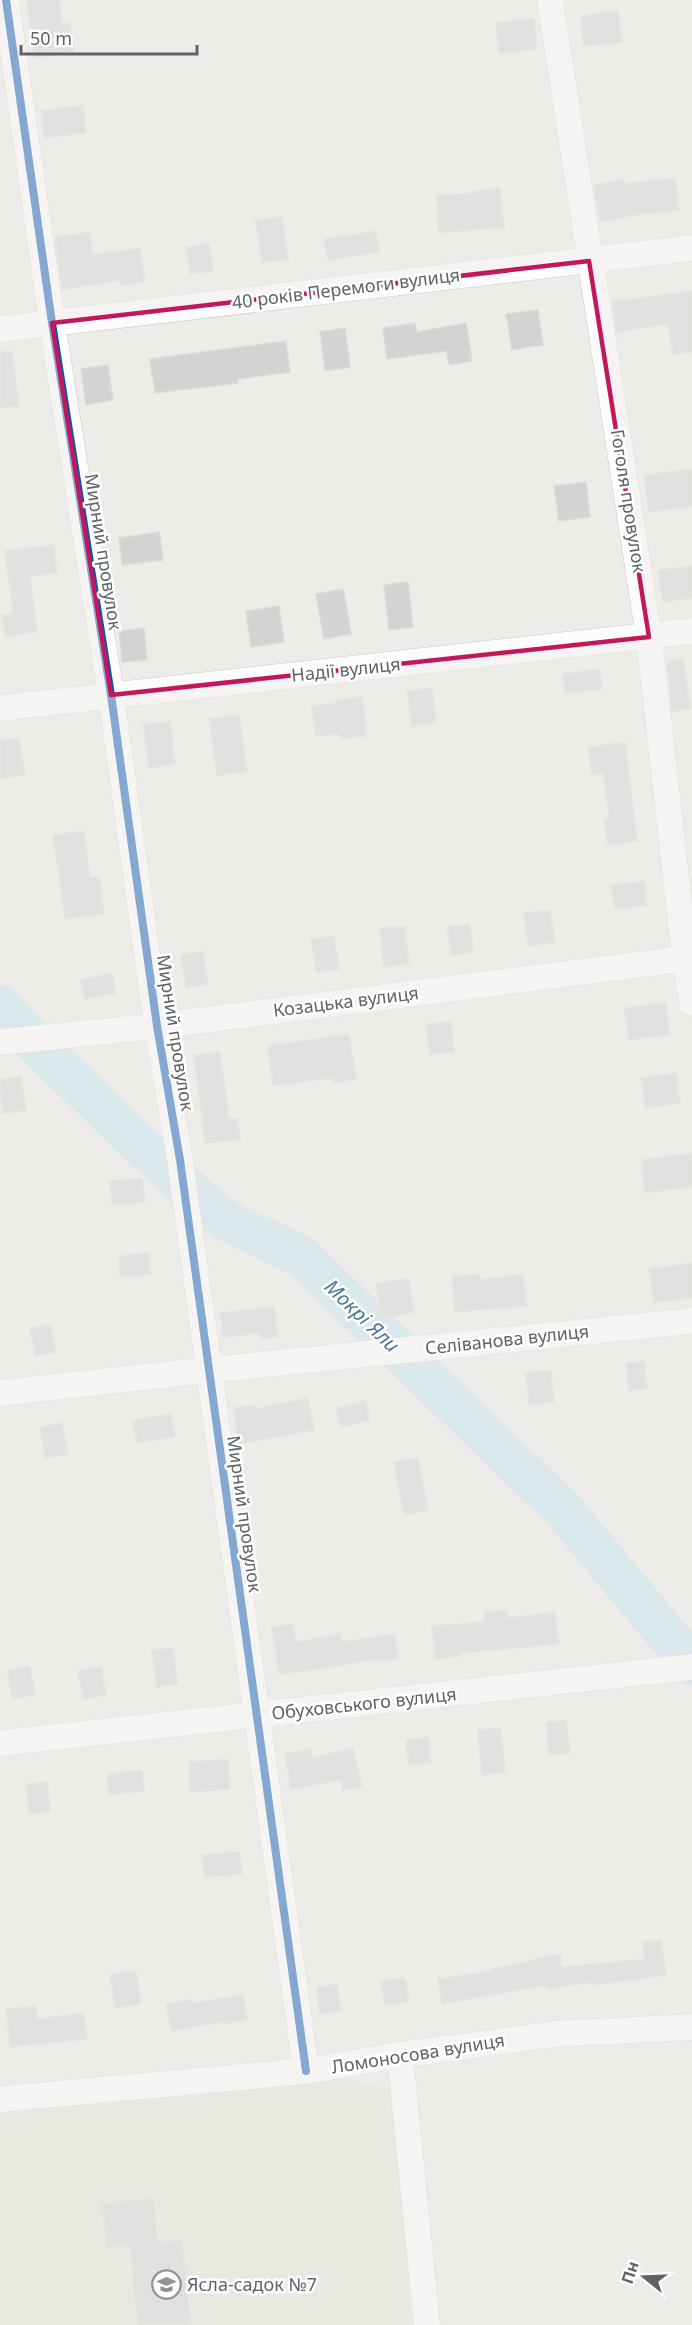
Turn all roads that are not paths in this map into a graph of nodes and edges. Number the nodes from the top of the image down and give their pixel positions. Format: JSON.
{"nodes":[{"id":1,"x":6,"y":0,"type":"edge"},
{"id":2,"x":550,"y":0,"type":"edge"},
{"id":3,"x":692,"y":248,"type":"edge"},
{"id":4,"x":589,"y":261,"type":"junction"},
{"id":5,"x":52,"y":323,"type":"junction"},
{"id":6,"x":0,"y":329,"type":"edge"},
{"id":7,"x":692,"y":631,"type":"edge"},
{"id":8,"x":649,"y":637,"type":"junction"},
{"id":9,"x":111,"y":695,"type":"junction"},
{"id":10,"x":0,"y":708,"type":"edge"},
{"id":11,"x":688,"y":959,"type":"edge"},
{"id":12,"x":692,"y":1003,"type":"edge"},
{"id":13,"x":157,"y":1026,"type":"junction"},
{"id":14,"x":0,"y":1042,"type":"edge"},
{"id":15,"x":692,"y":1321,"type":"edge"},
{"id":16,"x":208,"y":1370,"type":"junction"},
{"id":17,"x":0,"y":1393,"type":"edge"},
{"id":18,"x":692,"y":1667,"type":"edge"},
{"id":19,"x":259,"y":1716,"type":"junction"},
{"id":20,"x":0,"y":1743,"type":"edge"},
{"id":21,"x":692,"y":2027,"type":"edge"},
{"id":22,"x":400,"y":2055,"type":"junction"},
{"id":23,"x":306,"y":2071,"type":"junction"},
{"id":24,"x":0,"y":2099,"type":"edge"},
{"id":25,"x":427,"y":2325,"type":"edge"}],
"edges":[{"from":1,"to":5,"type":"street","name":"Мирний провулок"},
{"from":2,"to":4,"type":"street","name":"Гоголя провулок"},
{"from":3,"to":4,"type":"street","name":"40 років Перемоги вулиця"},
{"from":4,"to":5,"type":"street","name":"40 років Перемоги вулиця"},
{"from":4,"to":8,"type":"street","name":"Гоголя провулок"},
{"from":5,"to":6,"type":"street","name":"40 років Перемоги вулиця"},
{"from":5,"to":9,"type":"street","name":"Мирний провулок"},
{"from":7,"to":8,"type":"street","name":"Надії вулиця"},
{"from":8,"to":9,"type":"street","name":"Надії вулиця"},
{"from":8,"to":11,"type":"street","name":"Гоголя провулок"},
{"from":9,"to":10,"type":"street","name":"Надії вулиця"},
{"from":9,"to":13,"type":"street","name":"Мирний провулок"},
{"from":11,"to":12,"type":"street","name":"Гоголя провулок"},
{"from":11,"to":13,"type":"street","name":"Козацька вулиця"},
{"from":13,"to":14,"type":"street","name":"Козацька вулиця"},
{"from":13,"to":16,"type":"street","name":"Мирний провулок"},
{"from":15,"to":16,"type":"street","name":"Селіванова вулиця"},
{"from":16,"to":17,"type":"street","name":"Селіванова вулиця"},
{"from":16,"to":19,"type":"street","name":"Мирний провулок"},
{"from":18,"to":19,"type":"street","name":"Обуховського вулиця"},
{"from":19,"to":20,"type":"street","name":"Обуховського вулиця"},
{"from":19,"to":23,"type":"street","name":"Мирний провулок"},
{"from":21,"to":22,"type":"street","name":"Ломоносова вулиця"},
{"from":22,"to":23,"type":"street","name":"Ломоносова вулиця"},
{"from":22,"to":25,"type":"street"},
{"from":23,"to":24,"type":"street","name":"Ломоносова вулиця"}]}
